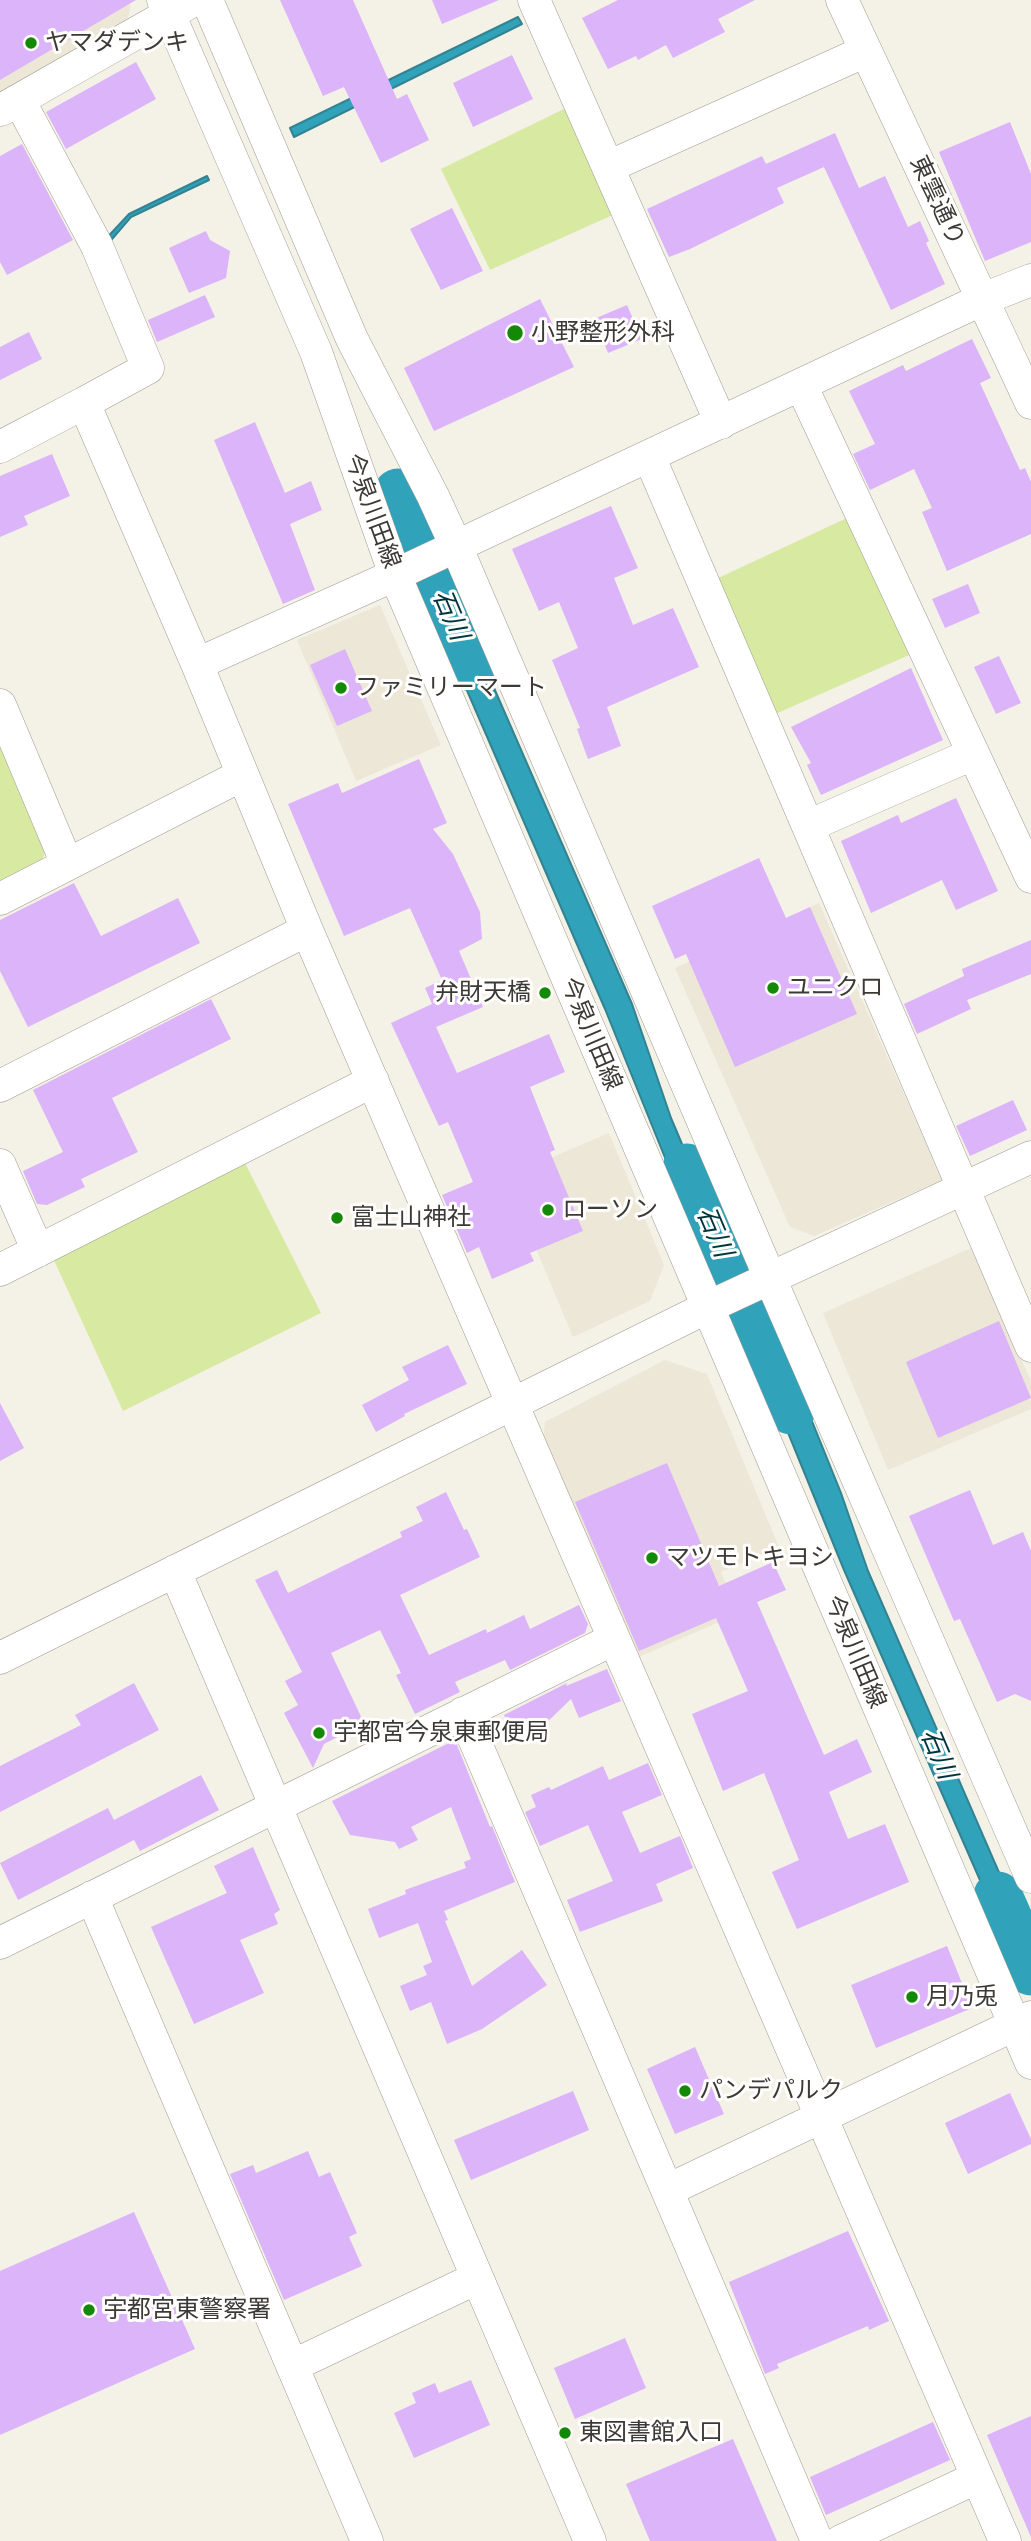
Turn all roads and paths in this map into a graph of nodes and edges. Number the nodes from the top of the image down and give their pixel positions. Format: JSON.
{"nodes":[{"id":1,"x":207,"y":0,"type":"edge"},
{"id":2,"x":534,"y":0,"type":"edge"},
{"id":3,"x":842,"y":0,"type":"edge"},
{"id":4,"x":175,"y":5,"type":"edge"},
{"id":5,"x":866,"y":51,"type":"junction"},
{"id":6,"x":9,"y":105,"type":"edge"},
{"id":7,"x":608,"y":167,"type":"junction"},
{"id":8,"x":1031,"y":280,"type":"edge"},
{"id":9,"x":983,"y":299,"type":"junction"},
{"id":10,"x":801,"y":385,"type":"junction"},
{"id":11,"x":85,"y":403,"type":"junction"},
{"id":12,"x":1031,"y":403,"type":"edge"},
{"id":13,"x":721,"y":423,"type":"junction"},
{"id":14,"x":1,"y":444,"type":"edge"},
{"id":15,"x":649,"y":456,"type":"junction"},
{"id":16,"x":456,"y":546,"type":"junction"},
{"id":17,"x":394,"y":575,"type":"junction"},
{"id":18,"x":197,"y":664,"type":"junction"},
{"id":19,"x":0,"y":705,"type":"edge"},
{"id":20,"x":973,"y":754,"type":"junction"},
{"id":21,"x":242,"y":775,"type":"junction"},
{"id":22,"x":808,"y":826,"type":"junction"},
{"id":23,"x":67,"y":864,"type":"junction"},
{"id":24,"x":1031,"y":877,"type":"edge"},
{"id":25,"x":0,"y":899,"type":"edge"},
{"id":26,"x":307,"y":930,"type":"junction"},
{"id":27,"x":373,"y":1082,"type":"junction"},
{"id":28,"x":0,"y":1086,"type":"edge"},
{"id":29,"x":1031,"y":1157,"type":"edge"},
{"id":30,"x":0,"y":1166,"type":"edge"},
{"id":31,"x":963,"y":1188,"type":"junction"},
{"id":32,"x":38,"y":1251,"type":"junction"},
{"id":33,"x":0,"y":1270,"type":"edge"},
{"id":34,"x":770,"y":1278,"type":"junction"},
{"id":35,"x":708,"y":1307,"type":"junction"},
{"id":36,"x":1031,"y":1346,"type":"edge"},
{"id":37,"x":513,"y":1404,"type":"junction"},
{"id":38,"x":175,"y":1571,"type":"junction"},
{"id":39,"x":614,"y":1640,"type":"junction"},
{"id":40,"x":0,"y":1658,"type":"edge"},
{"id":41,"x":463,"y":1713,"type":"junction"},
{"id":42,"x":277,"y":1808,"type":"junction"},
{"id":43,"x":1031,"y":1877,"type":"edge"},
{"id":44,"x":92,"y":1897,"type":"junction"},
{"id":45,"x":0,"y":1944,"type":"edge"},
{"id":46,"x":1023,"y":2021,"type":"edge"},
{"id":47,"x":1031,"y":2063,"type":"edge"},
{"id":48,"x":821,"y":2118,"type":"junction"},
{"id":49,"x":668,"y":2190,"type":"junction"},
{"id":50,"x":477,"y":2278,"type":"junction"},
{"id":51,"x":292,"y":2366,"type":"junction"},
{"id":52,"x":976,"y":2478,"type":"junction"},
{"id":53,"x":367,"y":2541,"type":"edge"},
{"id":54,"x":590,"y":2541,"type":"edge"},
{"id":55,"x":817,"y":2541,"type":"edge"},
{"id":56,"x":841,"y":2541,"type":"edge"},
{"id":57,"x":1005,"y":2541,"type":"edge"}],
"edges":[{"from":1,"to":16,"type":"street"},
{"from":2,"to":7,"type":"street"},
{"from":3,"to":5,"type":"street","name":"東雲通り"},
{"from":4,"to":6,"type":"street"},
{"from":4,"to":17,"type":"street","name":"今泉川田線"},
{"from":5,"to":7,"type":"street"},
{"from":5,"to":9,"type":"street","name":"東雲通り"},
{"from":6,"to":11,"type":"street"},
{"from":7,"to":13,"type":"street"},
{"from":8,"to":9,"type":"street"},
{"from":9,"to":10,"type":"street"},
{"from":9,"to":12,"type":"street","name":"東雲通り"},
{"from":10,"to":13,"type":"street"},
{"from":10,"to":20,"type":"street"},
{"from":11,"to":14,"type":"street"},
{"from":11,"to":18,"type":"street"},
{"from":13,"to":15,"type":"street"},
{"from":15,"to":16,"type":"street"},
{"from":15,"to":22,"type":"street"},
{"from":16,"to":17,"type":"street"},
{"from":16,"to":34,"type":"street"},
{"from":17,"to":18,"type":"street"},
{"from":17,"to":35,"type":"street","name":"今泉川田線"},
{"from":18,"to":21,"type":"street"},
{"from":19,"to":23,"type":"street"},
{"from":20,"to":22,"type":"street"},
{"from":20,"to":24,"type":"street"},
{"from":21,"to":23,"type":"street"},
{"from":21,"to":26,"type":"street"},
{"from":22,"to":31,"type":"street"},
{"from":23,"to":25,"type":"street"},
{"from":26,"to":27,"type":"street"},
{"from":26,"to":28,"type":"street"},
{"from":27,"to":32,"type":"street"},
{"from":27,"to":37,"type":"street"},
{"from":29,"to":31,"type":"street"},
{"from":30,"to":32,"type":"street"},
{"from":31,"to":34,"type":"street"},
{"from":31,"to":36,"type":"street"},
{"from":32,"to":33,"type":"street"},
{"from":34,"to":35,"type":"street"},
{"from":34,"to":43,"type":"street"},
{"from":35,"to":37,"type":"street"},
{"from":35,"to":46,"type":"street","name":"今泉川田線"},
{"from":37,"to":38,"type":"street"},
{"from":37,"to":39,"type":"street"},
{"from":38,"to":40,"type":"street"},
{"from":38,"to":42,"type":"street"},
{"from":39,"to":41,"type":"street"},
{"from":39,"to":48,"type":"street"},
{"from":41,"to":42,"type":"street"},
{"from":41,"to":49,"type":"street"},
{"from":42,"to":44,"type":"street"},
{"from":42,"to":50,"type":"street"},
{"from":44,"to":45,"type":"street"},
{"from":44,"to":51,"type":"street"},
{"from":46,"to":47,"type":"street","name":"今泉川田線"},
{"from":46,"to":48,"type":"street"},
{"from":48,"to":49,"type":"street"},
{"from":48,"to":52,"type":"street"},
{"from":49,"to":55,"type":"street"},
{"from":50,"to":51,"type":"street"},
{"from":50,"to":54,"type":"street"},
{"from":51,"to":53,"type":"street"},
{"from":52,"to":56,"type":"street"},
{"from":52,"to":57,"type":"street"}]}
